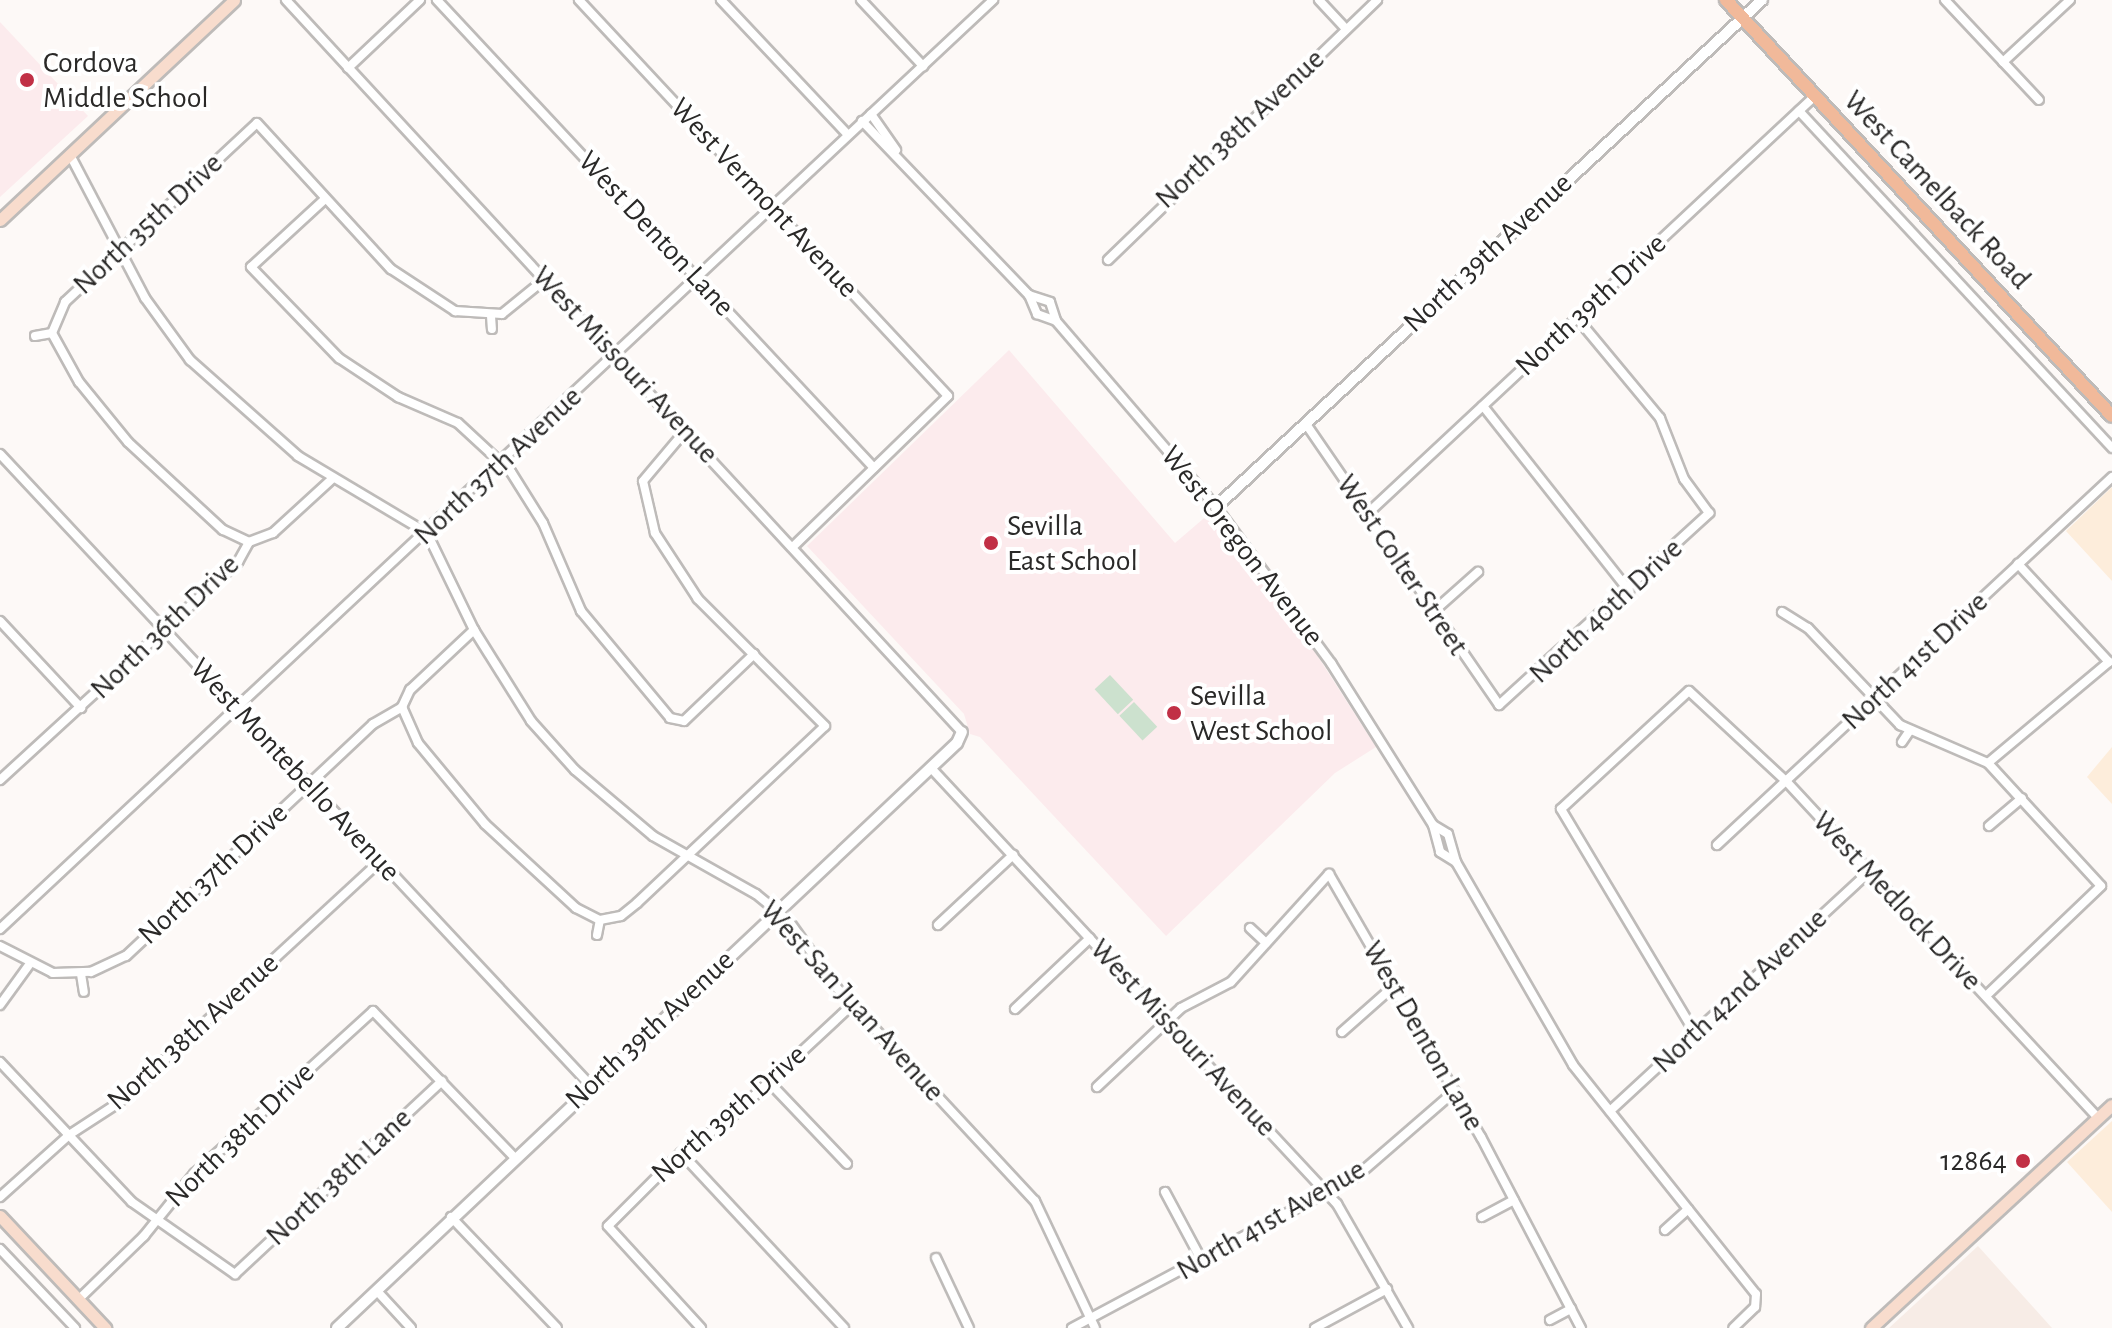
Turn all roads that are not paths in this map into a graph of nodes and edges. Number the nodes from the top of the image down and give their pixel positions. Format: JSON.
{"nodes":[{"id":1,"x":234,"y":0,"type":"edge"},
{"id":2,"x":286,"y":0,"type":"edge"},
{"id":3,"x":420,"y":0,"type":"edge"},
{"id":4,"x":437,"y":0,"type":"edge"},
{"id":5,"x":579,"y":0,"type":"edge"},
{"id":6,"x":721,"y":0,"type":"edge"},
{"id":7,"x":861,"y":0,"type":"edge"},
{"id":8,"x":993,"y":0,"type":"edge"},
{"id":9,"x":1319,"y":0,"type":"edge"},
{"id":10,"x":1377,"y":0,"type":"edge"},
{"id":11,"x":1726,"y":0,"type":"edge"},
{"id":12,"x":1762,"y":0,"type":"edge"},
{"id":13,"x":1945,"y":0,"type":"edge"},
{"id":14,"x":2070,"y":0,"type":"edge"},
{"id":15,"x":1742,"y":17,"type":"junction"},
{"id":16,"x":1346,"y":29,"type":"junction"},
{"id":17,"x":2003,"y":62,"type":"junction"},
{"id":18,"x":923,"y":66,"type":"junction"},
{"id":19,"x":348,"y":68,"type":"junction"},
{"id":20,"x":1815,"y":96,"type":"junction"},
{"id":21,"x":2039,"y":100,"type":"dead end"},
{"id":22,"x":1799,"y":111,"type":"junction"},
{"id":23,"x":871,"y":114,"type":"junction"},
{"id":24,"x":862,"y":121,"type":"junction"},
{"id":25,"x":848,"y":135,"type":"junction"},
{"id":26,"x":896,"y":151,"type":"junction"},
{"id":27,"x":70,"y":155,"type":"junction"},
{"id":28,"x":325,"y":199,"type":"junction"},
{"id":29,"x":773,"y":206,"type":"junction"},
{"id":30,"x":0,"y":220,"type":"edge"},
{"id":31,"x":120,"y":250,"type":"junction"},
{"id":32,"x":1108,"y":260,"type":"dead end"},
{"id":33,"x":697,"y":277,"type":"junction"},
{"id":34,"x":545,"y":279,"type":"junction"},
{"id":35,"x":1029,"y":295,"type":"junction"},
{"id":36,"x":2011,"y":308,"type":"junction"},
{"id":37,"x":491,"y":316,"type":"junction"},
{"id":38,"x":1577,"y":318,"type":"junction"},
{"id":39,"x":1056,"y":321,"type":"junction"},
{"id":40,"x":1996,"y":323,"type":"junction"},
{"id":41,"x":492,"y":329,"type":"dead end"},
{"id":42,"x":52,"y":333,"type":"junction"},
{"id":43,"x":35,"y":336,"type":"dead end"},
{"id":44,"x":615,"y":355,"type":"junction"},
{"id":45,"x":1483,"y":406,"type":"junction"},
{"id":46,"x":2112,"y":416,"type":"edge"},
{"id":47,"x":1306,"y":424,"type":"junction"},
{"id":48,"x":686,"y":430,"type":"junction"},
{"id":49,"x":2112,"y":448,"type":"edge"},
{"id":50,"x":0,"y":454,"type":"edge"},
{"id":51,"x":502,"y":462,"type":"junction"},
{"id":52,"x":874,"y":468,"type":"junction"},
{"id":53,"x":2112,"y":477,"type":"edge"},
{"id":54,"x":332,"y":479,"type":"junction"},
{"id":55,"x":633,"y":479,"type":"dead end"},
{"id":56,"x":643,"y":481,"type":"junction"},
{"id":57,"x":1216,"y":507,"type":"junction"},
{"id":58,"x":1367,"y":514,"type":"junction"},
{"id":59,"x":427,"y":533,"type":"junction"},
{"id":60,"x":249,"y":542,"type":"junction"},
{"id":61,"x":794,"y":546,"type":"junction"},
{"id":62,"x":2018,"y":564,"type":"junction"},
{"id":63,"x":1478,"y":572,"type":"dead end"},
{"id":64,"x":1629,"y":591,"type":"junction"},
{"id":65,"x":1434,"y":611,"type":"junction"},
{"id":66,"x":1782,"y":612,"type":"dead end"},
{"id":67,"x":0,"y":621,"type":"edge"},
{"id":68,"x":474,"y":630,"type":"junction"},
{"id":69,"x":164,"y":631,"type":"junction"},
{"id":70,"x":754,"y":654,"type":"junction"},
{"id":71,"x":1873,"y":699,"type":"junction"},
{"id":72,"x":1499,"y":705,"type":"joint"},
{"id":73,"x":402,"y":707,"type":"junction"},
{"id":74,"x":81,"y":708,"type":"junction"},
{"id":75,"x":237,"y":708,"type":"junction"},
{"id":76,"x":1910,"y":730,"type":"junction"},
{"id":77,"x":962,"y":732,"type":"joint"},
{"id":78,"x":1902,"y":742,"type":"dead end"},
{"id":79,"x":1988,"y":763,"type":"junction"},
{"id":80,"x":931,"y":768,"type":"junction"},
{"id":81,"x":0,"y":780,"type":"edge"},
{"id":82,"x":1786,"y":781,"type":"junction"},
{"id":83,"x":309,"y":785,"type":"junction"},
{"id":84,"x":2022,"y":798,"type":"junction"},
{"id":85,"x":1433,"y":825,"type":"junction"},
{"id":86,"x":1989,"y":826,"type":"dead end"},
{"id":87,"x":1717,"y":845,"type":"dead end"},
{"id":88,"x":1013,"y":855,"type":"junction"},
{"id":89,"x":685,"y":858,"type":"junction"},
{"id":90,"x":380,"y":861,"type":"junction"},
{"id":91,"x":1456,"y":862,"type":"junction"},
{"id":92,"x":1870,"y":871,"type":"junction"},
{"id":93,"x":779,"y":911,"type":"junction"},
{"id":94,"x":600,"y":920,"type":"junction"},
{"id":95,"x":938,"y":925,"type":"dead end"},
{"id":96,"x":1250,"y":928,"type":"dead end"},
{"id":97,"x":0,"y":929,"type":"edge"},
{"id":98,"x":597,"y":935,"type":"dead end"},
{"id":99,"x":1090,"y":938,"type":"junction"},
{"id":100,"x":1266,"y":943,"type":"junction"},
{"id":101,"x":0,"y":946,"type":"edge"},
{"id":102,"x":29,"y":965,"type":"junction"},
{"id":103,"x":81,"y":974,"type":"junction"},
{"id":104,"x":1394,"y":986,"type":"junction"},
{"id":105,"x":84,"y":992,"type":"dead end"},
{"id":106,"x":1986,"y":996,"type":"junction"},
{"id":107,"x":0,"y":1005,"type":"edge"},
{"id":108,"x":852,"y":1005,"type":"junction"},
{"id":109,"x":1015,"y":1009,"type":"dead end"},
{"id":110,"x":1167,"y":1021,"type":"junction"},
{"id":111,"x":1342,"y":1032,"type":"dead end"},
{"id":112,"x":1695,"y":1033,"type":"junction"},
{"id":113,"x":0,"y":1062,"type":"edge"},
{"id":114,"x":442,"y":1081,"type":"junction"},
{"id":115,"x":769,"y":1082,"type":"junction"},
{"id":116,"x":590,"y":1085,"type":"junction"},
{"id":117,"x":1097,"y":1087,"type":"dead end"},
{"id":118,"x":1455,"y":1091,"type":"junction"},
{"id":119,"x":2112,"y":1105,"type":"edge"},
{"id":120,"x":1610,"y":1111,"type":"junction"},
{"id":121,"x":2098,"y":1118,"type":"junction"},
{"id":122,"x":69,"y":1135,"type":"junction"},
{"id":123,"x":681,"y":1153,"type":"junction"},
{"id":124,"x":514,"y":1157,"type":"junction"},
{"id":125,"x":847,"y":1164,"type":"dead end"},
{"id":126,"x":1165,"y":1192,"type":"dead end"},
{"id":127,"x":1328,"y":1193,"type":"junction"},
{"id":128,"x":0,"y":1197,"type":"edge"},
{"id":129,"x":1514,"y":1200,"type":"junction"},
{"id":130,"x":1688,"y":1209,"type":"junction"},
{"id":131,"x":0,"y":1216,"type":"edge"},
{"id":132,"x":451,"y":1217,"type":"junction"},
{"id":133,"x":1482,"y":1217,"type":"dead end"},
{"id":134,"x":156,"y":1219,"type":"junction"},
{"id":135,"x":1665,"y":1230,"type":"dead end"},
{"id":136,"x":0,"y":1249,"type":"edge"},
{"id":137,"x":936,"y":1258,"type":"dead end"},
{"id":138,"x":1202,"y":1261,"type":"junction"},
{"id":139,"x":1387,"y":1289,"type":"junction"},
{"id":140,"x":377,"y":1291,"type":"junction"},
{"id":141,"x":79,"y":1299,"type":"junction"},
{"id":142,"x":1571,"y":1309,"type":"junction"},
{"id":143,"x":1550,"y":1320,"type":"dead end"},
{"id":144,"x":1094,"y":1324,"type":"edge"},
{"id":145,"x":75,"y":1328,"type":"edge"},
{"id":146,"x":105,"y":1328,"type":"edge"},
{"id":147,"x":337,"y":1328,"type":"edge"},
{"id":148,"x":411,"y":1328,"type":"edge"},
{"id":149,"x":557,"y":1328,"type":"edge"},
{"id":150,"x":701,"y":1328,"type":"edge"},
{"id":151,"x":844,"y":1328,"type":"edge"},
{"id":152,"x":969,"y":1328,"type":"edge"},
{"id":153,"x":1072,"y":1328,"type":"edge"},
{"id":154,"x":1315,"y":1328,"type":"edge"},
{"id":155,"x":1408,"y":1328,"type":"edge"},
{"id":156,"x":1581,"y":1328,"type":"edge"},
{"id":157,"x":1733,"y":1328,"type":"edge"},
{"id":158,"x":1871,"y":1328,"type":"edge"}],
"edges":[{"from":1,"to":27,"type":"main road"},
{"from":2,"to":19,"type":"street","name":"West Missouri Avenue"},
{"from":3,"to":19,"type":"street"},
{"from":4,"to":33,"type":"street","name":"West Denton Lane"},
{"from":5,"to":29,"type":"street","name":"West Vermont Avenue"},
{"from":6,"to":25,"type":"street"},
{"from":7,"to":18,"type":"street"},
{"from":8,"to":18,"type":"street","name":"North 37th Avenue"},
{"from":9,"to":16,"type":"street"},
{"from":10,"to":16,"type":"street","name":"North 38th Avenue"},
{"from":11,"to":15,"type":"main road","name":"West Camelback Road"},
{"from":12,"to":15,"type":"street","name":"North 39th Avenue"},
{"from":13,"to":17,"type":"street"},
{"from":14,"to":17,"type":"street"},
{"from":15,"to":20,"type":"main road","name":"West Camelback Road"},
{"from":15,"to":47,"type":"street","name":"North 39th Avenue"},
{"from":16,"to":32,"type":"street","name":"North 38th Avenue"},
{"from":17,"to":21,"type":"street"},
{"from":18,"to":23,"type":"street","name":"North 37th Avenue"},
{"from":19,"to":34,"type":"street","name":"West Missouri Avenue"},
{"from":20,"to":22,"type":"street","name":"North 39th Drive"},
{"from":20,"to":36,"type":"main road","name":"West Camelback Road"},
{"from":22,"to":38,"type":"street","name":"North 39th Drive"},
{"from":22,"to":40,"type":"street","name":"West Camelback Road"},
{"from":23,"to":24,"type":"street","name":"North 37th Avenue"},
{"from":23,"to":26,"type":"street","name":"West Oregon Avenue"},
{"from":24,"to":25,"type":"street","name":"North 37th Avenue"},
{"from":24,"to":26,"type":"street","name":"West Oregon Avenue"},
{"from":25,"to":29,"type":"street","name":"North 37th Avenue"},
{"from":26,"to":35,"type":"street","name":"West Oregon Avenue"},
{"from":27,"to":30,"type":"main road"},
{"from":27,"to":31,"type":"street"},
{"from":28,"to":31,"type":"street","name":"North 35th Drive"},
{"from":28,"to":37,"type":"street"},
{"from":28,"to":51,"type":"street"},
{"from":29,"to":33,"type":"street","name":"North 37th Avenue"},
{"from":29,"to":52,"type":"street","name":"West Vermont Avenue"},
{"from":31,"to":42,"type":"street","name":"North 35th Drive"},
{"from":31,"to":54,"type":"street"},
{"from":33,"to":44,"type":"street","name":"North 37th Avenue"},
{"from":33,"to":52,"type":"street","name":"West Denton Lane"},
{"from":34,"to":37,"type":"street"},
{"from":34,"to":44,"type":"street","name":"West Missouri Avenue"},
{"from":35,"to":39,"type":"street","name":"West Oregon Avenue"},
{"from":35,"to":39,"type":"street","name":"West Oregon Avenue"},
{"from":36,"to":40,"type":"street"},
{"from":36,"to":46,"type":"main road","name":"West Camelback Road"},
{"from":37,"to":41,"type":"street"},
{"from":38,"to":45,"type":"street","name":"North 39th Drive"},
{"from":38,"to":64,"type":"street","name":"North 40th Drive"},
{"from":39,"to":57,"type":"street","name":"West Oregon Avenue"},
{"from":40,"to":49,"type":"street","name":"West Camelback Road"},
{"from":42,"to":43,"type":"street"},
{"from":42,"to":60,"type":"street"},
{"from":44,"to":48,"type":"street","name":"West Missouri Avenue"},
{"from":44,"to":51,"type":"street","name":"North 37th Avenue"},
{"from":45,"to":58,"type":"street","name":"North 39th Drive"},
{"from":45,"to":64,"type":"street"},
{"from":47,"to":57,"type":"street","name":"North 39th Avenue"},
{"from":47,"to":58,"type":"street","name":"West Colter Street"},
{"from":48,"to":56,"type":"street"},
{"from":48,"to":61,"type":"street","name":"West Missouri Avenue"},
{"from":50,"to":69,"type":"street","name":"West Montebello Avenue"},
{"from":51,"to":59,"type":"street","name":"North 37th Avenue"},
{"from":51,"to":70,"type":"street"},
{"from":52,"to":61,"type":"street"},
{"from":53,"to":62,"type":"street","name":"North 41st Drive"},
{"from":54,"to":59,"type":"street"},
{"from":54,"to":60,"type":"street","name":"North 36th Drive"},
{"from":55,"to":56,"type":"street"},
{"from":56,"to":70,"type":"street"},
{"from":57,"to":85,"type":"street","name":"West Oregon Avenue"},
{"from":58,"to":65,"type":"street","name":"West Colter Street"},
{"from":59,"to":68,"type":"street","name":"West San Juan Avenue"},
{"from":59,"to":75,"type":"street","name":"North 37th Avenue"},
{"from":60,"to":69,"type":"street","name":"North 36th Drive"},
{"from":61,"to":77,"type":"street","name":"West Missouri Avenue"},
{"from":62,"to":71,"type":"street","name":"North 41st Drive"},
{"from":62,"to":79,"type":"street"},
{"from":63,"to":65,"type":"street"},
{"from":64,"to":72,"type":"street","name":"North 40th Drive"},
{"from":65,"to":72,"type":"street","name":"West Colter Street"},
{"from":66,"to":71,"type":"street"},
{"from":67,"to":74,"type":"street"},
{"from":68,"to":73,"type":"street","name":"North 37th Drive"},
{"from":68,"to":89,"type":"street","name":"West San Juan Avenue"},
{"from":69,"to":74,"type":"street","name":"North 36th Drive"},
{"from":69,"to":75,"type":"street","name":"West Montebello Avenue"},
{"from":70,"to":89,"type":"street"},
{"from":71,"to":76,"type":"street"},
{"from":71,"to":82,"type":"street","name":"North 41st Drive"},
{"from":73,"to":83,"type":"street","name":"North 37th Drive"},
{"from":73,"to":94,"type":"street"},
{"from":74,"to":81,"type":"street","name":"North 36th Drive"},
{"from":75,"to":83,"type":"street","name":"West Montebello Avenue"},
{"from":75,"to":97,"type":"street","name":"North 37th Avenue"},
{"from":76,"to":78,"type":"street"},
{"from":76,"to":79,"type":"street"},
{"from":77,"to":80,"type":"street","name":"North 39th Avenue"},
{"from":79,"to":84,"type":"street"},
{"from":80,"to":88,"type":"street","name":"West Missouri Avenue"},
{"from":80,"to":93,"type":"street","name":"North 39th Avenue"},
{"from":82,"to":87,"type":"street","name":"North 41st Drive"},
{"from":82,"to":92,"type":"street","name":"West Medlock Drive"},
{"from":82,"to":112,"type":"street","name":"West Medlock Drive"},
{"from":83,"to":90,"type":"street","name":"West Montebello Avenue"},
{"from":83,"to":103,"type":"street","name":"North 37th Drive"},
{"from":84,"to":86,"type":"street"},
{"from":84,"to":106,"type":"street"},
{"from":85,"to":91,"type":"street","name":"West Oregon Avenue"},
{"from":85,"to":91,"type":"street","name":"West Oregon Avenue"},
{"from":88,"to":95,"type":"street"},
{"from":88,"to":99,"type":"street","name":"West Missouri Avenue"},
{"from":89,"to":93,"type":"street","name":"West San Juan Avenue"},
{"from":89,"to":94,"type":"street"},
{"from":90,"to":116,"type":"street","name":"West Montebello Avenue"},
{"from":90,"to":122,"type":"street","name":"North 38th Avenue"},
{"from":91,"to":120,"type":"street","name":"West Oregon Avenue"},
{"from":92,"to":106,"type":"street","name":"West Medlock Drive"},
{"from":92,"to":112,"type":"street","name":"North 42nd Avenue"},
{"from":93,"to":108,"type":"street","name":"West San Juan Avenue"},
{"from":93,"to":116,"type":"street","name":"North 39th Avenue"},
{"from":94,"to":98,"type":"street"},
{"from":96,"to":100,"type":"street"},
{"from":99,"to":109,"type":"street"},
{"from":99,"to":110,"type":"street","name":"West Missouri Avenue"},
{"from":100,"to":104,"type":"street","name":"West Denton Lane"},
{"from":100,"to":110,"type":"street"},
{"from":101,"to":102,"type":"street"},
{"from":102,"to":103,"type":"street"},
{"from":102,"to":107,"type":"street"},
{"from":103,"to":105,"type":"street"},
{"from":104,"to":111,"type":"street"},
{"from":104,"to":118,"type":"street","name":"West Denton Lane"},
{"from":106,"to":121,"type":"street","name":"West Medlock Drive"},
{"from":108,"to":115,"type":"street","name":"North 39th Drive"},
{"from":108,"to":144,"type":"street","name":"West San Juan Avenue"},
{"from":110,"to":117,"type":"street"},
{"from":110,"to":127,"type":"street","name":"West Missouri Avenue"},
{"from":112,"to":120,"type":"street","name":"North 42nd Avenue"},
{"from":113,"to":122,"type":"street"},
{"from":114,"to":124,"type":"street"},
{"from":114,"to":134,"type":"street","name":"North 38th Lane"},
{"from":114,"to":134,"type":"street","name":"North 38th Drive"},
{"from":115,"to":123,"type":"street","name":"North 39th Drive"},
{"from":115,"to":125,"type":"street"},
{"from":116,"to":124,"type":"street","name":"North 39th Avenue"},
{"from":118,"to":127,"type":"street","name":"North 41st Avenue"},
{"from":118,"to":129,"type":"street","name":"West Denton Lane"},
{"from":119,"to":121,"type":"main road"},
{"from":120,"to":130,"type":"street","name":"West Oregon Avenue"},
{"from":121,"to":158,"type":"main road"},
{"from":122,"to":128,"type":"street","name":"North 38th Avenue"},
{"from":122,"to":134,"type":"street"},
{"from":123,"to":150,"type":"street","name":"North 39th Drive"},
{"from":123,"to":151,"type":"street"},
{"from":124,"to":132,"type":"street","name":"North 39th Avenue"},
{"from":126,"to":138,"type":"street"},
{"from":127,"to":138,"type":"street","name":"North 41st Avenue"},
{"from":127,"to":139,"type":"street","name":"West Missouri Avenue"},
{"from":129,"to":133,"type":"street"},
{"from":129,"to":142,"type":"street","name":"West Denton Lane"},
{"from":130,"to":135,"type":"street"},
{"from":130,"to":157,"type":"street","name":"West Oregon Avenue"},
{"from":131,"to":141,"type":"main road"},
{"from":132,"to":140,"type":"street","name":"North 39th Avenue"},
{"from":132,"to":149,"type":"street"},
{"from":134,"to":141,"type":"street","name":"North 38th Drive"},
{"from":136,"to":145,"type":"street"},
{"from":137,"to":152,"type":"street"},
{"from":138,"to":144,"type":"street","name":"North 41st Avenue"},
{"from":139,"to":154,"type":"street"},
{"from":139,"to":155,"type":"street","name":"West Missouri Avenue"},
{"from":140,"to":147,"type":"street","name":"North 39th Avenue"},
{"from":140,"to":148,"type":"street"},
{"from":141,"to":146,"type":"main road"},
{"from":142,"to":143,"type":"street"},
{"from":142,"to":156,"type":"street","name":"West Denton Lane"},
{"from":144,"to":153,"type":"street","name":"North 41st Avenue"}]}
